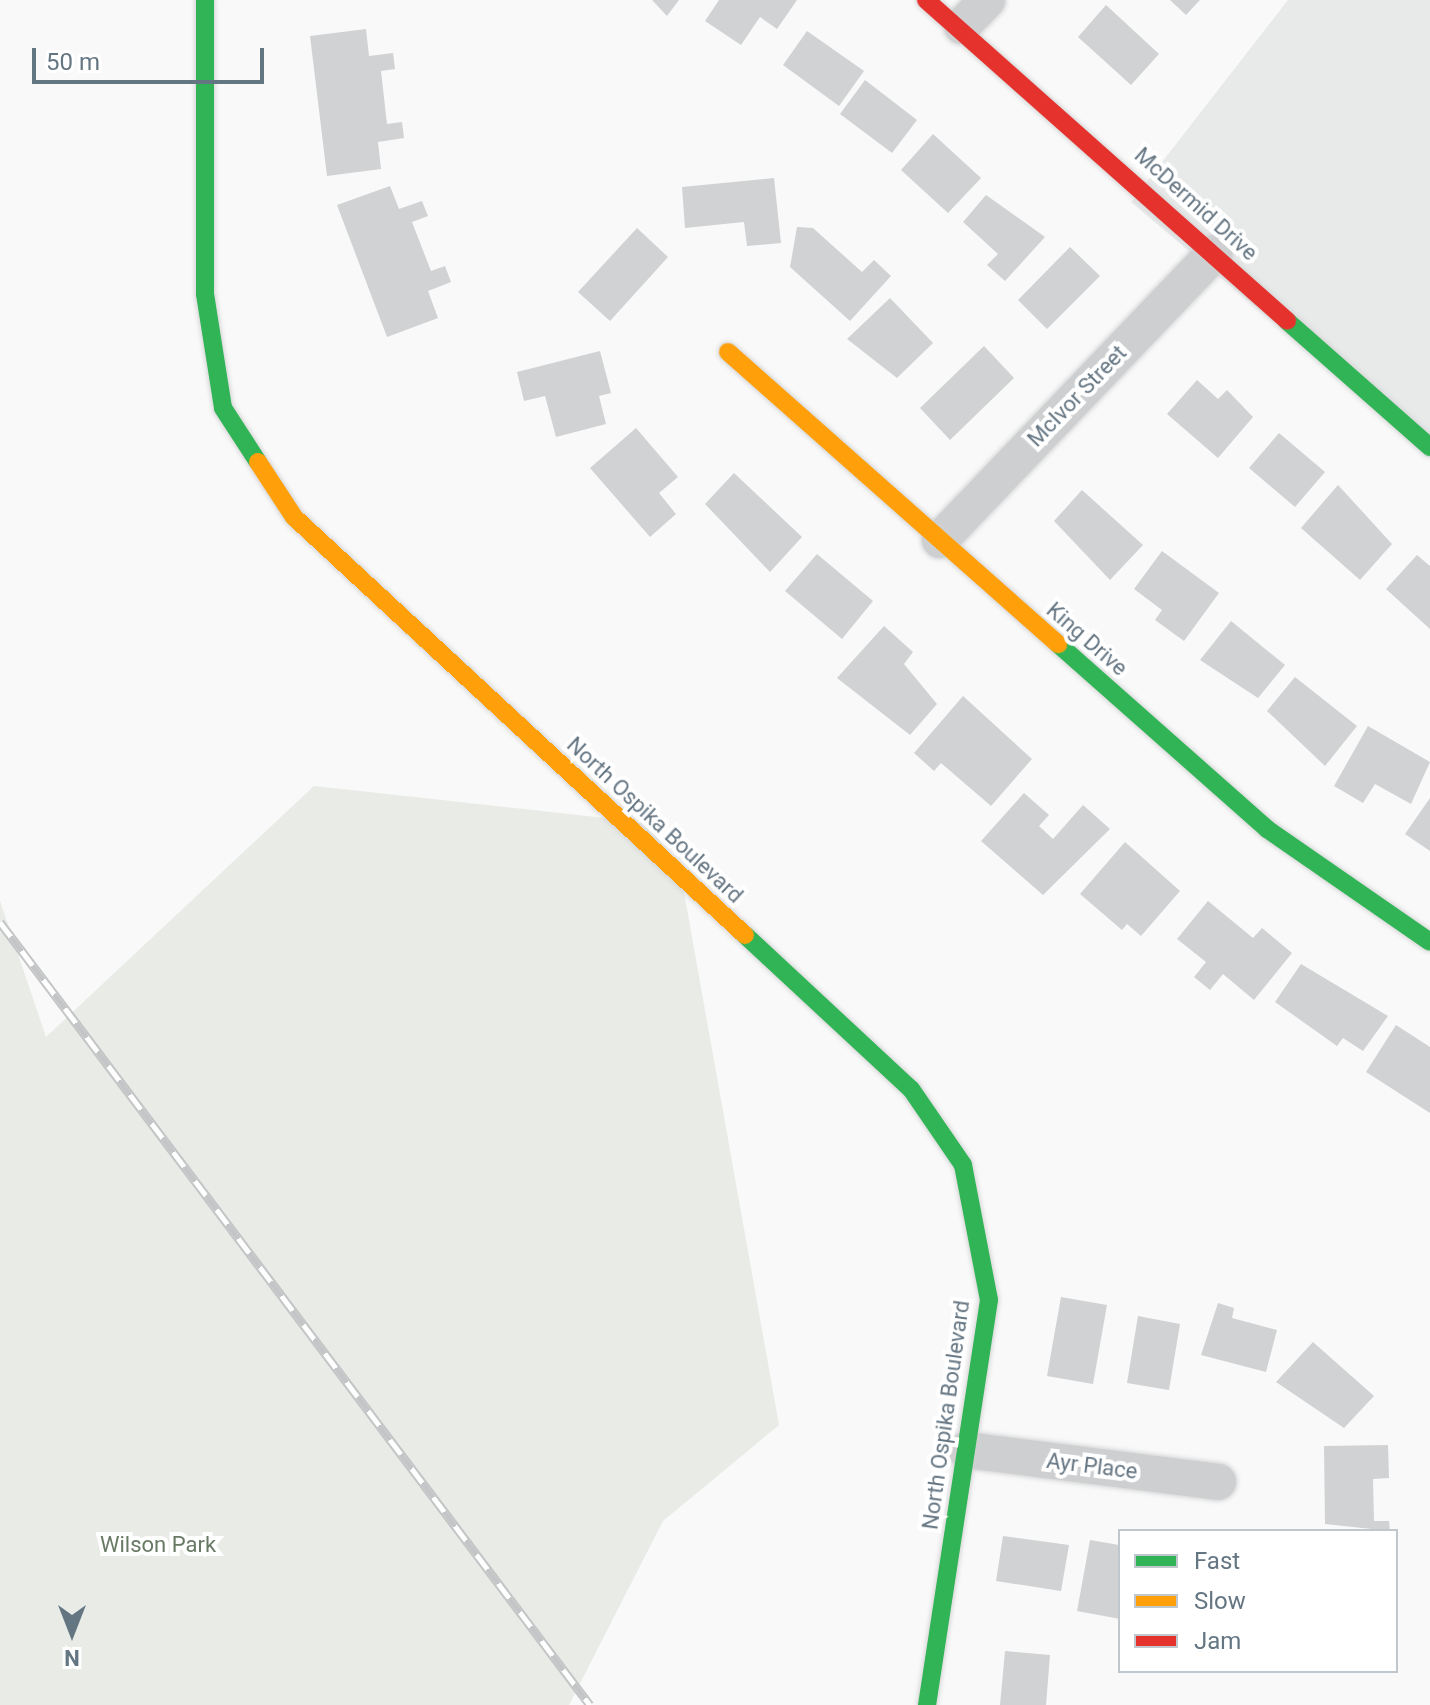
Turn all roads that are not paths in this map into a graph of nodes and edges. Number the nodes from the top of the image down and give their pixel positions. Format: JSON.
{"nodes":[{"id":1,"x":205,"y":0,"type":"edge"},
{"id":2,"x":926,"y":0,"type":"edge"},
{"id":3,"x":987,"y":0,"type":"edge"},
{"id":4,"x":962,"y":26,"type":"junction"},
{"id":5,"x":1214,"y":253,"type":"junction"},
{"id":6,"x":728,"y":352,"type":"dead end"},
{"id":7,"x":1430,"y":447,"type":"edge"},
{"id":8,"x":940,"y":540,"type":"junction"},
{"id":9,"x":1430,"y":942,"type":"edge"},
{"id":10,"x":966,"y":1450,"type":"junction"},
{"id":11,"x":1218,"y":1482,"type":"dead end"},
{"id":12,"x":927,"y":1705,"type":"edge"}],
"edges":[{"from":1,"to":10,"type":"street","name":"North Ospika Boulevard"},
{"from":2,"to":4,"type":"street","name":"McDermid Drive"},
{"from":3,"to":4,"type":"street"},
{"from":4,"to":5,"type":"street","name":"McDermid Drive"},
{"from":5,"to":7,"type":"street","name":"McDermid Drive"},
{"from":5,"to":8,"type":"street","name":"McIvor Street"},
{"from":6,"to":8,"type":"street","name":"King Drive"},
{"from":8,"to":9,"type":"street","name":"King Drive"},
{"from":10,"to":11,"type":"street","name":"Ayr Place"},
{"from":10,"to":12,"type":"street","name":"North Ospika Boulevard"}]}
